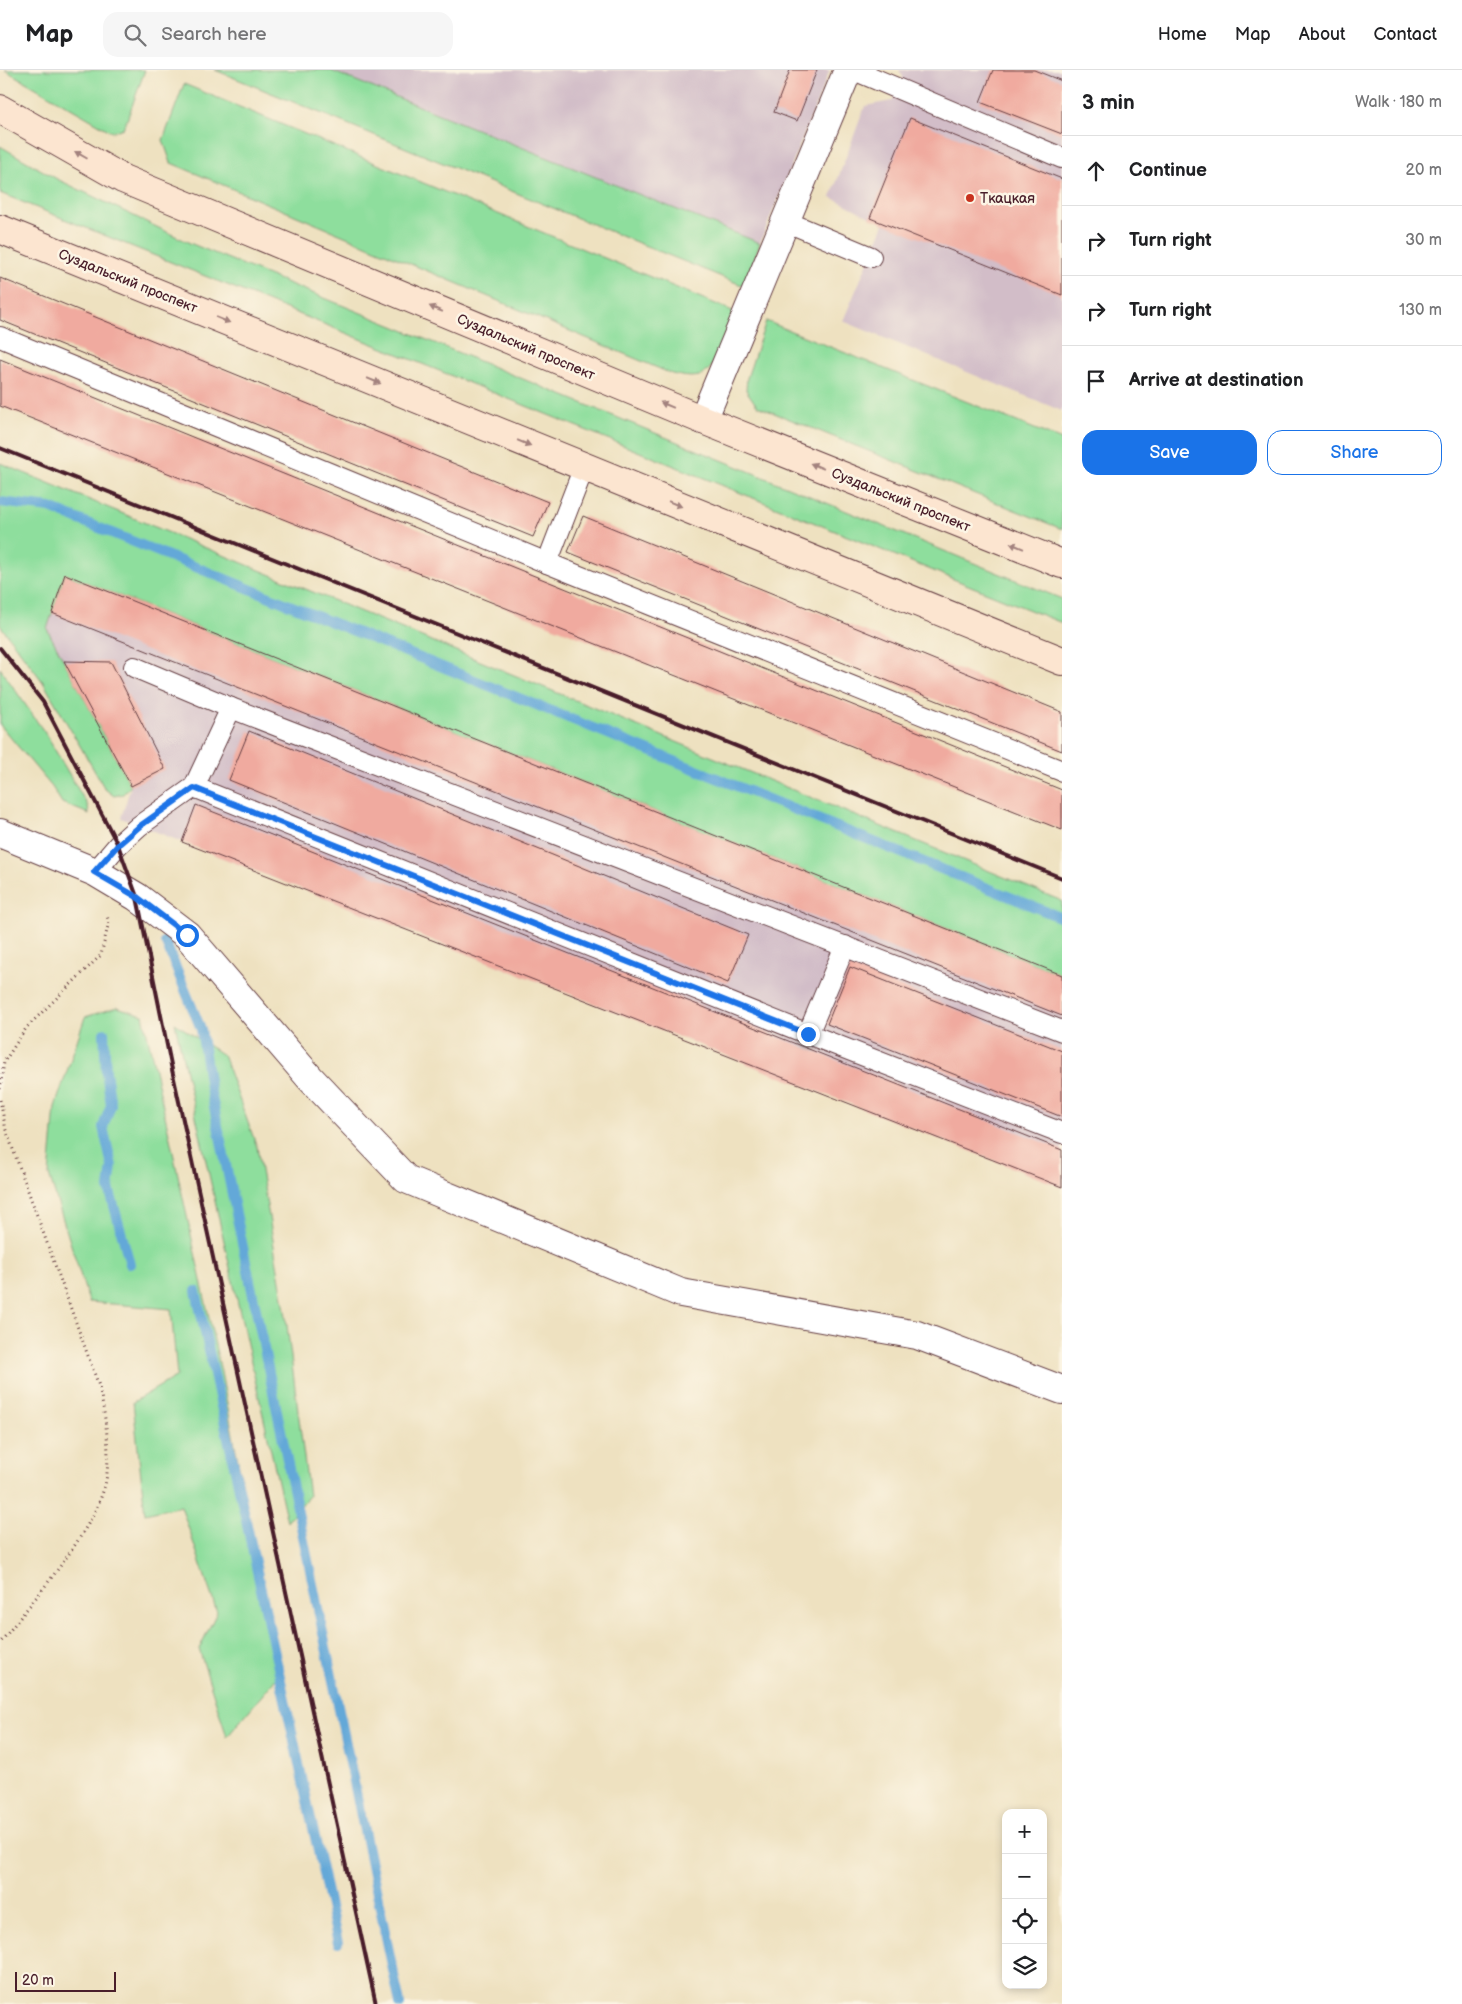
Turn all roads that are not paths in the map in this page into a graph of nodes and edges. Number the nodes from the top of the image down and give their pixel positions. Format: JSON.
{"nodes":[{"id":1,"x":848,"y":70,"type":"edge"},
{"id":2,"x":854,"y":70,"type":"edge"},
{"id":3,"x":0,"y":109,"type":"edge"},
{"id":4,"x":1062,"y":158,"type":"edge"},
{"id":5,"x":785,"y":221,"type":"junction"},
{"id":6,"x":0,"y":229,"type":"edge"},
{"id":7,"x":871,"y":257,"type":"dead end"},
{"id":8,"x":0,"y":337,"type":"edge"},
{"id":9,"x":703,"y":420,"type":"junction"},
{"id":10,"x":584,"y":467,"type":"junction"},
{"id":11,"x":547,"y":563,"type":"junction"},
{"id":12,"x":1062,"y":564,"type":"edge"},
{"id":13,"x":1062,"y":660,"type":"edge"},
{"id":14,"x":134,"y":667,"type":"dead end"},
{"id":15,"x":231,"y":708,"type":"junction"},
{"id":16,"x":1062,"y":771,"type":"edge"},
{"id":17,"x":194,"y":788,"type":"junction"},
{"id":18,"x":0,"y":833,"type":"edge"},
{"id":19,"x":94,"y":872,"type":"junction"},
{"id":20,"x":844,"y":946,"type":"junction"},
{"id":21,"x":1062,"y":1031,"type":"edge"},
{"id":22,"x":808,"y":1034,"type":"junction"},
{"id":23,"x":1062,"y":1133,"type":"edge"},
{"id":24,"x":1062,"y":1390,"type":"edge"}],
"edges":[{"from":1,"to":5,"type":"street"},
{"from":2,"to":4,"type":"lane"},
{"from":9,"to":3,"type":"main road","name":"Суздальский проспект","one_way":true},
{"from":5,"to":7,"type":"lane"},
{"from":5,"to":9,"type":"street"},
{"from":6,"to":10,"type":"main road","name":"Суздальский проспект","one_way":true},
{"from":8,"to":11,"type":"lane"},
{"from":12,"to":9,"type":"main road","name":"Суздальский проспект","one_way":true},
{"from":10,"to":11,"type":"lane"},
{"from":10,"to":13,"type":"main road","name":"Суздальский проспект","one_way":true},
{"from":11,"to":16,"type":"lane"},
{"from":14,"to":15,"type":"lane"},
{"from":15,"to":17,"type":"lane"},
{"from":15,"to":20,"type":"lane"},
{"from":17,"to":19,"type":"lane"},
{"from":17,"to":22,"type":"lane"},
{"from":18,"to":19,"type":"street"},
{"from":19,"to":24,"type":"street"},
{"from":20,"to":21,"type":"lane"},
{"from":20,"to":22,"type":"lane"},
{"from":22,"to":23,"type":"lane"}]}
